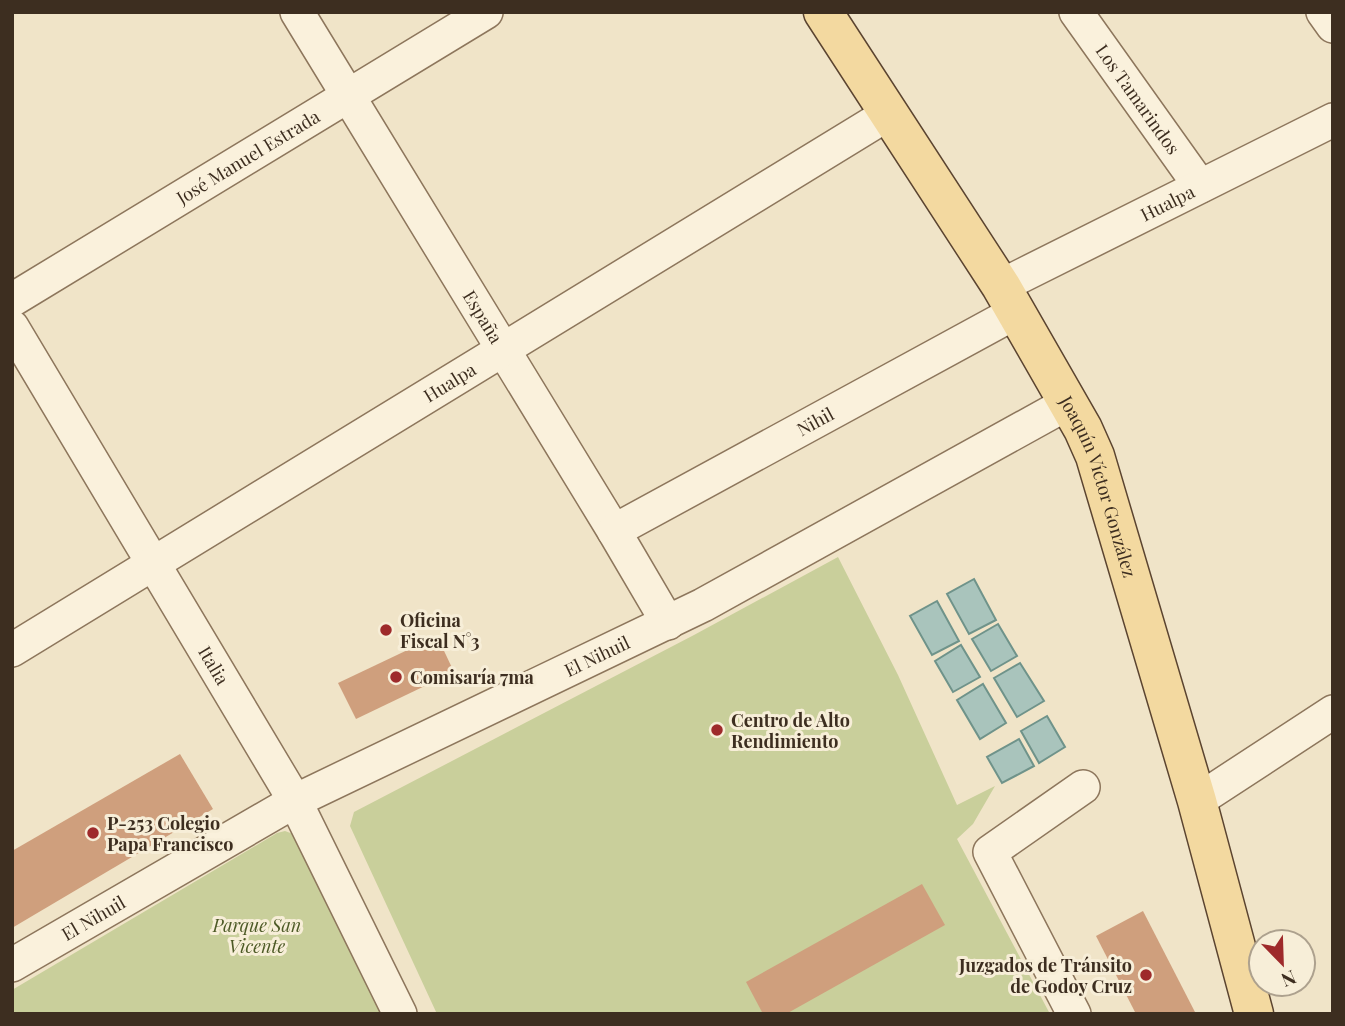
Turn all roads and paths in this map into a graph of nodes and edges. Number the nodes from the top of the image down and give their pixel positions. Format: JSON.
{"nodes":[{"id":1,"x":297,"y":12,"type":"edge"},
{"id":2,"x":486,"y":12,"type":"edge"},
{"id":3,"x":823,"y":12,"type":"edge"},
{"id":4,"x":1076,"y":12,"type":"edge"},
{"id":5,"x":1323,"y":12,"type":"edge"},
{"id":6,"x":1333,"y":26,"type":"edge"},
{"id":7,"x":349,"y":97,"type":"junction"},
{"id":8,"x":888,"y":114,"type":"junction"},
{"id":9,"x":1333,"y":120,"type":"edge"},
{"id":10,"x":1200,"y":186,"type":"junction"},
{"id":11,"x":1009,"y":299,"type":"junction"},
{"id":12,"x":12,"y":300,"type":"edge"},
{"id":13,"x":12,"y":327,"type":"edge"},
{"id":14,"x":504,"y":350,"type":"junction"},
{"id":15,"x":1068,"y":403,"type":"junction"},
{"id":16,"x":614,"y":531,"type":"junction"},
{"id":17,"x":153,"y":565,"type":"junction"},
{"id":18,"x":668,"y":623,"type":"junction"},
{"id":19,"x":12,"y":650,"type":"edge"},
{"id":20,"x":1333,"y":712,"type":"edge"},
{"id":21,"x":1083,"y":787,"type":"dead end"},
{"id":22,"x":295,"y":801,"type":"junction"},
{"id":23,"x":1197,"y":801,"type":"junction"},
{"id":24,"x":12,"y":965,"type":"edge"},
{"id":25,"x":400,"y":1014,"type":"edge"},
{"id":26,"x":1074,"y":1014,"type":"edge"},
{"id":27,"x":1254,"y":1014,"type":"edge"}],
"edges":[{"from":1,"to":7,"type":"street","name":"España"},
{"from":2,"to":7,"type":"street","name":"José Manuel Estrada"},
{"from":3,"to":8,"type":"main road","name":"Joaquín Víctor González"},
{"from":4,"to":10,"type":"street","name":"Los Tamarindos"},
{"from":5,"to":6,"type":"street"},
{"from":7,"to":12,"type":"street","name":"José Manuel Estrada"},
{"from":7,"to":14,"type":"street","name":"España"},
{"from":8,"to":11,"type":"main road","name":"Joaquín Víctor González"},
{"from":8,"to":14,"type":"street","name":"Hualpa"},
{"from":9,"to":10,"type":"street","name":"Hualpa"},
{"from":10,"to":11,"type":"street","name":"Hualpa"},
{"from":11,"to":15,"type":"main road","name":"Joaquín Víctor González"},
{"from":11,"to":16,"type":"street","name":"Nihil"},
{"from":13,"to":17,"type":"street","name":"Italia"},
{"from":14,"to":16,"type":"street","name":"España"},
{"from":14,"to":17,"type":"street","name":"Hualpa"},
{"from":15,"to":18,"type":"street","name":"El Nihuil"},
{"from":15,"to":23,"type":"main road","name":"Joaquín Víctor González"},
{"from":16,"to":18,"type":"street","name":"España"},
{"from":17,"to":19,"type":"street","name":"Hualpa"},
{"from":17,"to":22,"type":"street","name":"Italia"},
{"from":18,"to":22,"type":"street","name":"El Nihuil"},
{"from":20,"to":23,"type":"street"},
{"from":21,"to":26,"type":"street"},
{"from":22,"to":24,"type":"street","name":"El Nihuil"},
{"from":22,"to":25,"type":"street","name":"Italia"},
{"from":23,"to":27,"type":"main road","name":"Joaquín Víctor González"}]}
